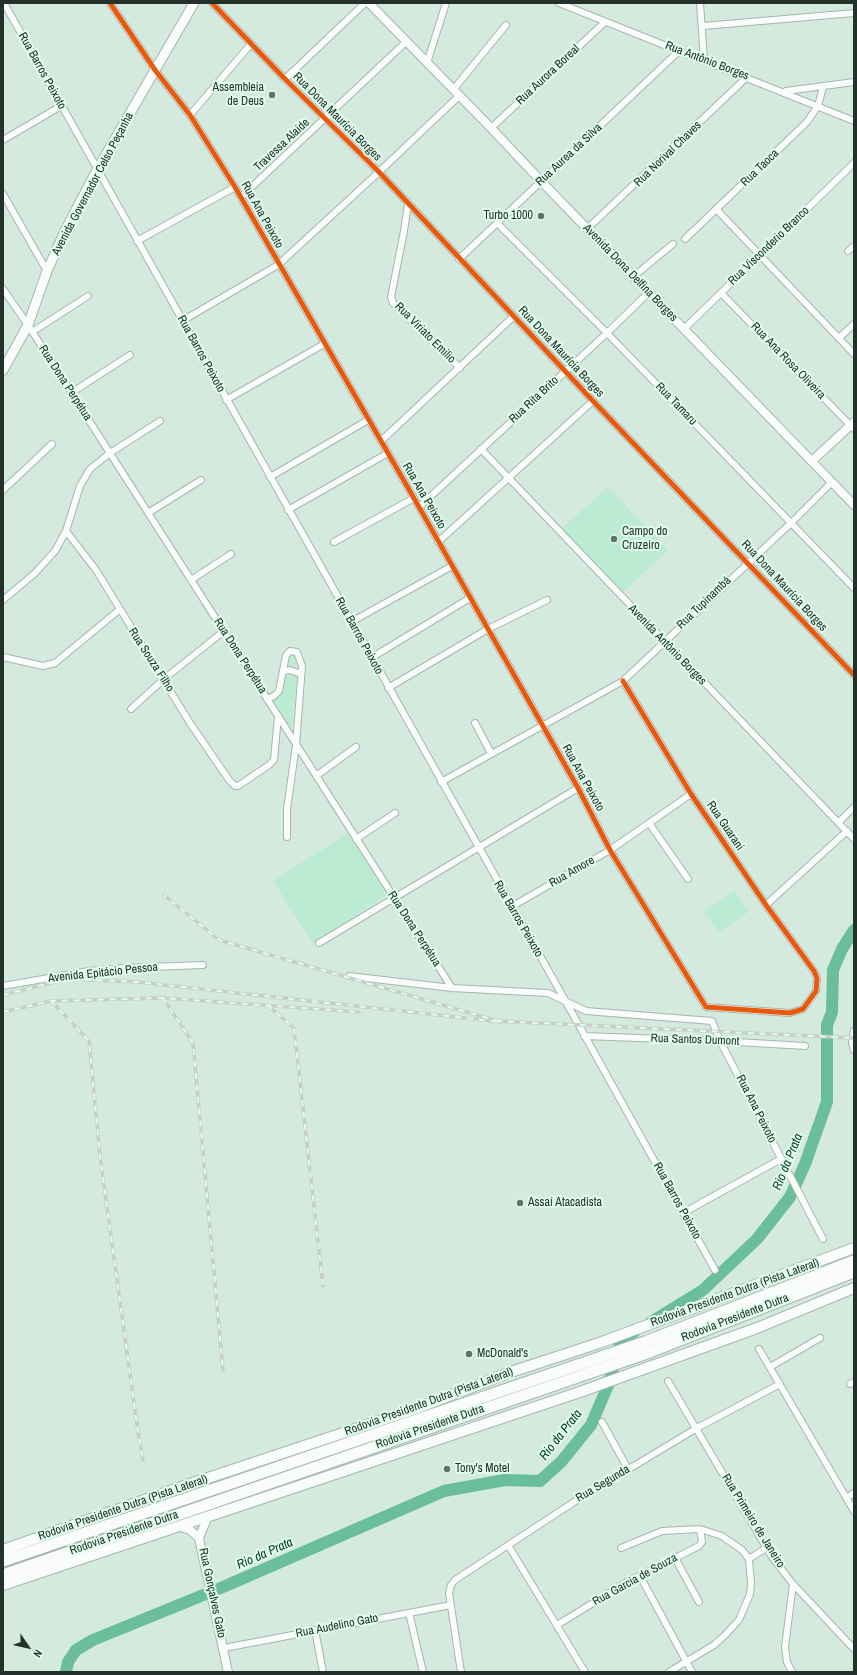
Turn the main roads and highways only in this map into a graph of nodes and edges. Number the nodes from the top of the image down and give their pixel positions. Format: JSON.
{"nodes":[{"id":1,"x":194,"y":3,"type":"edge"},
{"id":2,"x":4,"y":366,"type":"edge"},
{"id":3,"x":854,"y":1248,"type":"edge"},
{"id":4,"x":854,"y":1260,"type":"edge"},
{"id":5,"x":854,"y":1272,"type":"edge"},
{"id":6,"x":854,"y":1288,"type":"edge"},
{"id":7,"x":648,"y":1347,"type":"junction"},
{"id":8,"x":594,"y":1365,"type":"junction"},
{"id":9,"x":3,"y":1550,"type":"edge"},
{"id":10,"x":35,"y":1550,"type":"junction"},
{"id":11,"x":3,"y":1556,"type":"edge"},
{"id":12,"x":3,"y":1561,"type":"edge"},
{"id":13,"x":3,"y":1575,"type":"edge"},
{"id":14,"x":3,"y":1585,"type":"edge"}],
"edges":[{"from":1,"to":2,"type":"main road","name":"Avenida Governador Celso Peçanha"},
{"from":3,"to":9,"type":"highway","name":"Rodovia Presidente Dutra (Pista Lateral)"},
{"from":4,"to":7,"type":"highway","name":"Rodovia Presidente Dutra"},
{"from":5,"to":7,"type":"highway","name":"Rodovia Presidente Dutra"},
{"from":6,"to":14,"type":"highway"},
{"from":7,"to":8,"type":"highway","name":"Rodovia Presidente Dutra"},
{"from":8,"to":10,"type":"highway","name":"Rodovia Presidente Dutra"},
{"from":8,"to":13,"type":"highway","name":"Rodovia Presidente Dutra"},
{"from":10,"to":11,"type":"highway"},
{"from":10,"to":12,"type":"highway","name":"Rodovia Presidente Dutra"}]}
